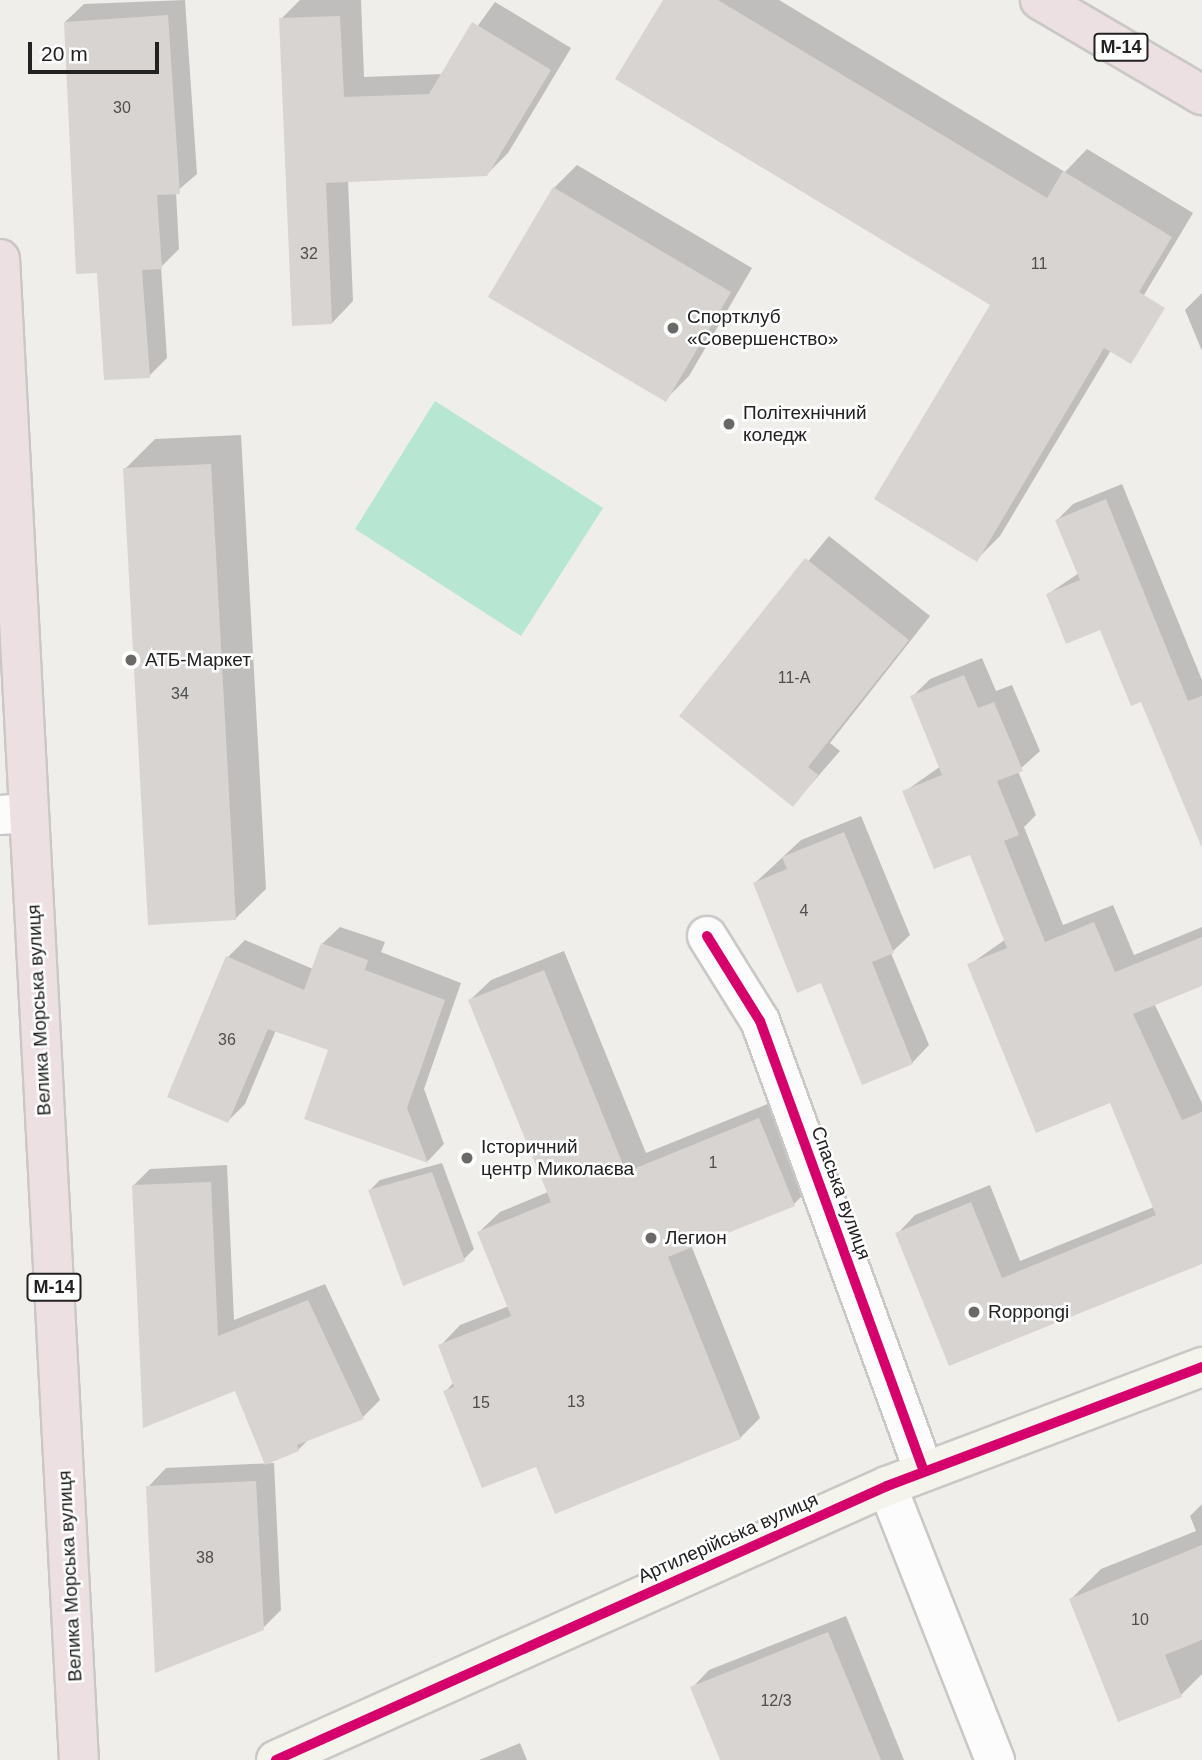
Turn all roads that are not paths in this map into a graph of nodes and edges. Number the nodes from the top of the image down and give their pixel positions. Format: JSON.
{"nodes":[{"id":1,"x":1040,"y":0,"type":"edge"},
{"id":2,"x":1202,"y":95,"type":"edge"},
{"id":3,"x":0,"y":259,"type":"edge"},
{"id":4,"x":14,"y":814,"type":"edge"},
{"id":5,"x":707,"y":936,"type":"dead end"},
{"id":6,"x":1202,"y":1367,"type":"edge"},
{"id":7,"x":924,"y":1471,"type":"junction"},
{"id":8,"x":887,"y":1486,"type":"junction"},
{"id":9,"x":79,"y":1760,"type":"edge"},
{"id":10,"x":276,"y":1760,"type":"edge"},
{"id":11,"x":995,"y":1760,"type":"edge"}],
"edges":[{"from":1,"to":2,"type":"highway","number":"М-14"},
{"from":3,"to":4,"type":"highway","name":"Велика Морська вулиця","number":"М-14"},
{"from":4,"to":9,"type":"highway","name":"Велика Морська вулиця","number":"М-14"},
{"from":5,"to":7,"type":"street","name":"Спаська вулиця"},
{"from":6,"to":7,"type":"street","name":"Артилерійська вулиця"},
{"from":7,"to":8,"type":"street","name":"Артилерійська вулиця"},
{"from":8,"to":10,"type":"street","name":"Артилерійська вулиця"},
{"from":8,"to":11,"type":"street"}]}
